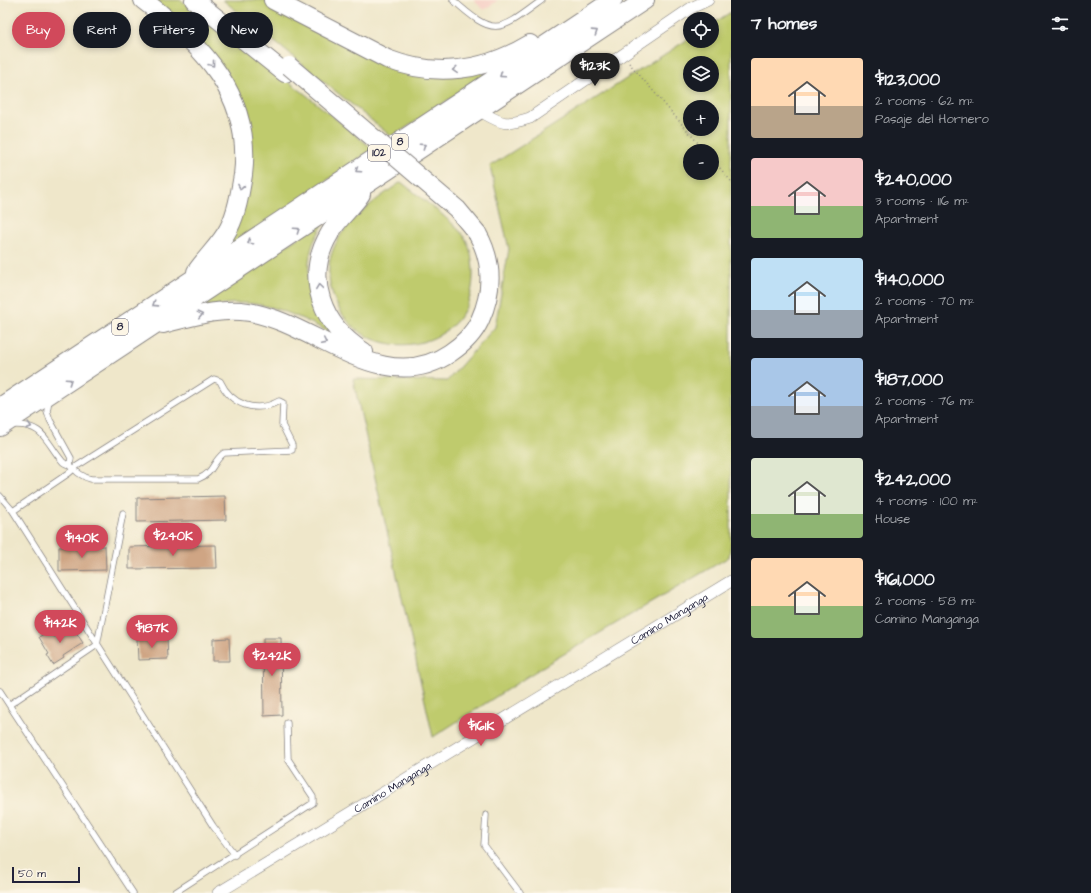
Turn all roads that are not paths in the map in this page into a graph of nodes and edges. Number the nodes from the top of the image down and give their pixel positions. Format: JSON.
{"nodes":[{"id":1,"x":143,"y":0,"type":"edge"},
{"id":2,"x":194,"y":0,"type":"edge"},
{"id":3,"x":209,"y":0,"type":"edge"},
{"id":4,"x":273,"y":0,"type":"edge"},
{"id":5,"x":452,"y":0,"type":"edge"},
{"id":6,"x":542,"y":0,"type":"edge"},
{"id":7,"x":613,"y":0,"type":"edge"},
{"id":8,"x":645,"y":0,"type":"edge"},
{"id":9,"x":708,"y":0,"type":"edge"},
{"id":10,"x":569,"y":30,"type":"junction"},
{"id":11,"x":287,"y":69,"type":"junction"},
{"id":12,"x":478,"y":110,"type":"junction"},
{"id":13,"x":367,"y":183,"type":"junction"},
{"id":14,"x":473,"y":235,"type":"junction"},
{"id":15,"x":236,"y":261,"type":"junction"},
{"id":16,"x":187,"y":283,"type":"junction"},
{"id":17,"x":149,"y":327,"type":"junction"},
{"id":18,"x":51,"y":394,"type":"junction"},
{"id":19,"x":0,"y":407,"type":"edge"},
{"id":20,"x":2,"y":426,"type":"edge"},
{"id":21,"x":71,"y":468,"type":"junction"},
{"id":22,"x":0,"y":496,"type":"edge"},
{"id":23,"x":13,"y":511,"type":"junction"},
{"id":24,"x":123,"y":513,"type":"dead end"},
{"id":25,"x":731,"y":581,"type":"edge"},
{"id":26,"x":97,"y":645,"type":"junction"},
{"id":27,"x":0,"y":691,"type":"edge"},
{"id":28,"x":9,"y":705,"type":"junction"},
{"id":29,"x":287,"y":723,"type":"dead end"},
{"id":30,"x":486,"y":815,"type":"dead end"},
{"id":31,"x":235,"y":855,"type":"junction"},
{"id":32,"x":133,"y":893,"type":"edge"},
{"id":33,"x":174,"y":893,"type":"edge"},
{"id":34,"x":218,"y":893,"type":"edge"},
{"id":35,"x":520,"y":893,"type":"edge"}],
"edges":[{"from":1,"to":16,"type":"highway","one_way":true},
{"from":2,"to":11,"type":"highway","number":"102"},
{"from":3,"to":11,"type":"highway","number":"102"},
{"from":10,"to":4,"type":"highway","one_way":true},
{"from":5,"to":6,"type":"lane"},
{"from":7,"to":10,"type":"highway","number":"8"},
{"from":12,"to":8,"type":"highway","number":"8","one_way":true},
{"from":9,"to":12,"type":"street"},
{"from":10,"to":15,"type":"highway","number":"8","one_way":true},
{"from":11,"to":14,"type":"highway","number":"102"},
{"from":13,"to":12,"type":"highway","number":"8","one_way":true},
{"from":14,"to":13,"type":"highway","one_way":true},
{"from":15,"to":13,"type":"highway","number":"8","one_way":true},
{"from":17,"to":14,"type":"highway","one_way":true},
{"from":15,"to":16,"type":"highway","number":"8"},
{"from":15,"to":17,"type":"highway","number":"8"},
{"from":16,"to":19,"type":"highway","number":"8","one_way":true},
{"from":18,"to":17,"type":"highway","number":"8","one_way":true},
{"from":18,"to":20,"type":"highway","number":"8"},
{"from":18,"to":21,"type":"lane"},
{"from":20,"to":21,"type":"lane","one_way":true},
{"from":21,"to":21,"type":"lane"},
{"from":21,"to":23,"type":"lane"},
{"from":22,"to":23,"type":"lane"},
{"from":23,"to":26,"type":"lane"},
{"from":24,"to":26,"type":"lane"},
{"from":25,"to":34,"type":"street","name":"Camino Manganga"},
{"from":26,"to":28,"type":"lane"},
{"from":26,"to":31,"type":"lane"},
{"from":27,"to":28,"type":"lane"},
{"from":28,"to":32,"type":"lane"},
{"from":29,"to":31,"type":"lane"},
{"from":30,"to":35,"type":"lane"},
{"from":31,"to":33,"type":"lane"}]}
